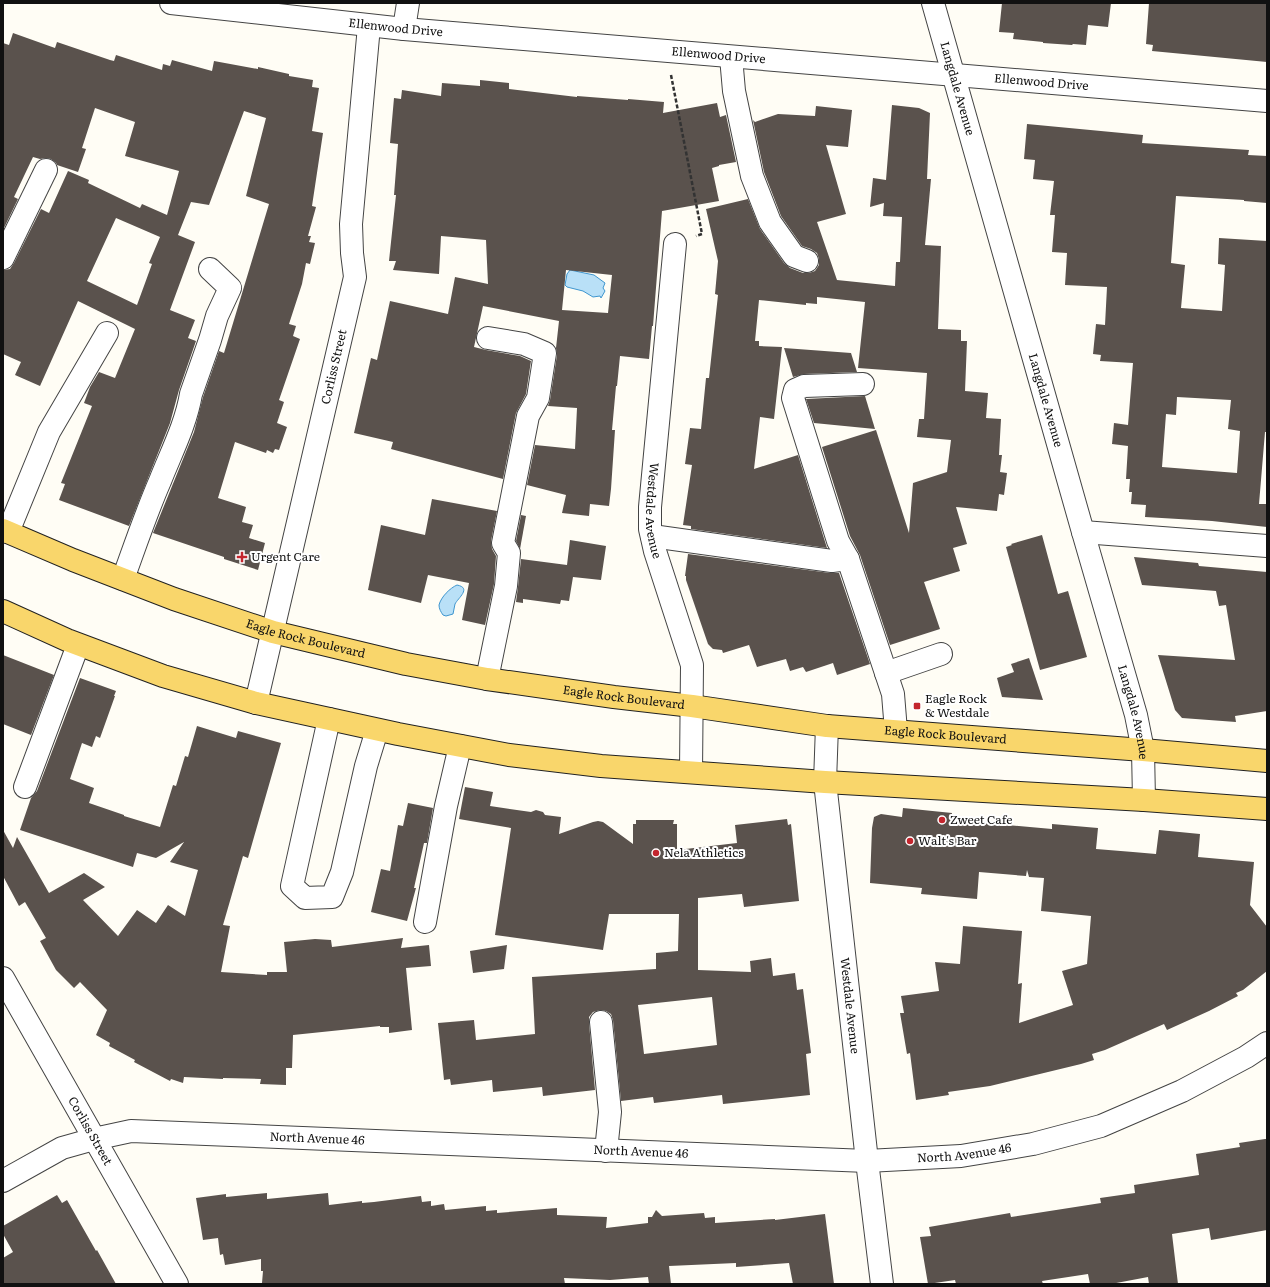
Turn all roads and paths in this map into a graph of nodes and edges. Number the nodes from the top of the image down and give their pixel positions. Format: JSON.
{"nodes":[{"id":1,"x":171,"y":3,"type":"edge"},
{"id":2,"x":408,"y":3,"type":"edge"},
{"id":3,"x":933,"y":3,"type":"edge"},
{"id":4,"x":369,"y":26,"type":"junction"},
{"id":5,"x":404,"y":29,"type":"junction"},
{"id":6,"x":666,"y":51,"type":"junction"},
{"id":7,"x":731,"y":57,"type":"junction"},
{"id":8,"x":953,"y":76,"type":"junction"},
{"id":9,"x":1267,"y":102,"type":"edge"},
{"id":10,"x":46,"y":170,"type":"dead end"},
{"id":11,"x":675,"y":244,"type":"joint"},
{"id":12,"x":3,"y":258,"type":"edge"},
{"id":13,"x":807,"y":260,"type":"dead end"},
{"id":14,"x":210,"y":269,"type":"dead end"},
{"id":15,"x":107,"y":333,"type":"dead end"},
{"id":16,"x":488,"y":338,"type":"dead end"},
{"id":17,"x":863,"y":384,"type":"dead end"},
{"id":18,"x":5,"y":531,"type":"edge"},
{"id":19,"x":1083,"y":532,"type":"junction"},
{"id":20,"x":652,"y":536,"type":"junction"},
{"id":21,"x":1267,"y":546,"type":"edge"},
{"id":22,"x":848,"y":559,"type":"junction"},
{"id":23,"x":123,"y":579,"type":"junction"},
{"id":24,"x":3,"y":611,"type":"edge"},
{"id":25,"x":273,"y":632,"type":"junction"},
{"id":26,"x":78,"y":645,"type":"junction"},
{"id":27,"x":941,"y":654,"type":"dead end"},
{"id":28,"x":886,"y":672,"type":"junction"},
{"id":29,"x":487,"y":679,"type":"junction"},
{"id":30,"x":256,"y":704,"type":"junction"},
{"id":31,"x":692,"y":706,"type":"junction"},
{"id":32,"x":329,"y":719,"type":"junction"},
{"id":33,"x":827,"y":726,"type":"junction"},
{"id":34,"x":376,"y":730,"type":"junction"},
{"id":35,"x":896,"y":731,"type":"junction"},
{"id":36,"x":460,"y":746,"type":"junction"},
{"id":37,"x":1143,"y":750,"type":"junction"},
{"id":38,"x":1267,"y":762,"type":"edge"},
{"id":39,"x":691,"y":772,"type":"junction"},
{"id":40,"x":825,"y":782,"type":"junction"},
{"id":41,"x":25,"y":787,"type":"dead end"},
{"id":42,"x":1144,"y":800,"type":"junction"},
{"id":43,"x":1267,"y":809,"type":"edge"},
{"id":44,"x":425,"y":922,"type":"dead end"},
{"id":45,"x":3,"y":978,"type":"edge"},
{"id":46,"x":601,"y":1022,"type":"dead end"},
{"id":47,"x":1267,"y":1043,"type":"edge"},
{"id":48,"x":94,"y":1138,"type":"junction"},
{"id":49,"x":606,"y":1151,"type":"junction"},
{"id":50,"x":867,"y":1161,"type":"junction"},
{"id":51,"x":3,"y":1181,"type":"edge"},
{"id":52,"x":177,"y":1284,"type":"edge"},
{"id":53,"x":882,"y":1284,"type":"edge"}],
"edges":[{"from":1,"to":4,"type":"street","name":"Ellenwood Drive"},
{"from":2,"to":5,"type":"street"},
{"from":3,"to":8,"type":"street","name":"Langdale Avenue"},
{"from":4,"to":5,"type":"street","name":"Ellenwood Drive"},
{"from":4,"to":25,"type":"street","name":"Corliss Street"},
{"from":5,"to":6,"type":"street","name":"Ellenwood Drive"},
{"from":6,"to":7,"type":"street","name":"Ellenwood Drive"},
{"from":6,"to":11,"type":"path"},
{"from":7,"to":8,"type":"street","name":"Ellenwood Drive"},
{"from":7,"to":13,"type":"street"},
{"from":8,"to":9,"type":"street","name":"Ellenwood Drive"},
{"from":8,"to":19,"type":"street","name":"Langdale Avenue"},
{"from":10,"to":12,"type":"street"},
{"from":11,"to":20,"type":"street","name":"Westdale Avenue"},
{"from":14,"to":23,"type":"street"},
{"from":15,"to":18,"type":"street"},
{"from":16,"to":29,"type":"street"},
{"from":17,"to":22,"type":"street"},
{"from":18,"to":23,"type":"main road","name":"Eagle Rock Boulevard"},
{"from":19,"to":21,"type":"street"},
{"from":19,"to":37,"type":"street","name":"Langdale Avenue"},
{"from":20,"to":22,"type":"street"},
{"from":20,"to":31,"type":"street","name":"Westdale Avenue"},
{"from":22,"to":28,"type":"street"},
{"from":23,"to":25,"type":"main road","name":"Eagle Rock Boulevard"},
{"from":24,"to":26,"type":"main road"},
{"from":25,"to":29,"type":"main road","name":"Eagle Rock Boulevard"},
{"from":25,"to":30,"type":"street","name":"Corliss Street"},
{"from":26,"to":30,"type":"main road"},
{"from":26,"to":41,"type":"street"},
{"from":27,"to":28,"type":"street"},
{"from":28,"to":35,"type":"street"},
{"from":29,"to":31,"type":"main road","name":"Eagle Rock Boulevard"},
{"from":30,"to":32,"type":"main road"},
{"from":31,"to":33,"type":"main road","name":"Eagle Rock Boulevard"},
{"from":31,"to":39,"type":"street","name":"Westdale Avenue"},
{"from":32,"to":34,"type":"main road"},
{"from":32,"to":34,"type":"street"},
{"from":33,"to":35,"type":"main road","name":"Eagle Rock Boulevard"},
{"from":33,"to":40,"type":"street","name":"Westdale Avenue"},
{"from":34,"to":36,"type":"main road"},
{"from":35,"to":37,"type":"main road","name":"Eagle Rock Boulevard"},
{"from":36,"to":39,"type":"main road"},
{"from":36,"to":44,"type":"street"},
{"from":37,"to":38,"type":"main road","name":"Eagle Rock Boulevard"},
{"from":37,"to":42,"type":"street","name":"Langdale Avenue"},
{"from":39,"to":40,"type":"main road"},
{"from":40,"to":42,"type":"main road"},
{"from":40,"to":50,"type":"street","name":"Westdale Avenue"},
{"from":42,"to":43,"type":"main road"},
{"from":45,"to":48,"type":"street","name":"Corliss Street"},
{"from":46,"to":49,"type":"street"},
{"from":47,"to":50,"type":"street","name":"North Avenue 46"},
{"from":48,"to":49,"type":"street","name":"North Avenue 46"},
{"from":48,"to":51,"type":"street","name":"North Avenue 46"},
{"from":48,"to":52,"type":"street","name":"Corliss Street"},
{"from":49,"to":50,"type":"street","name":"North Avenue 46"},
{"from":50,"to":53,"type":"street","name":"Westdale Avenue"}]}
